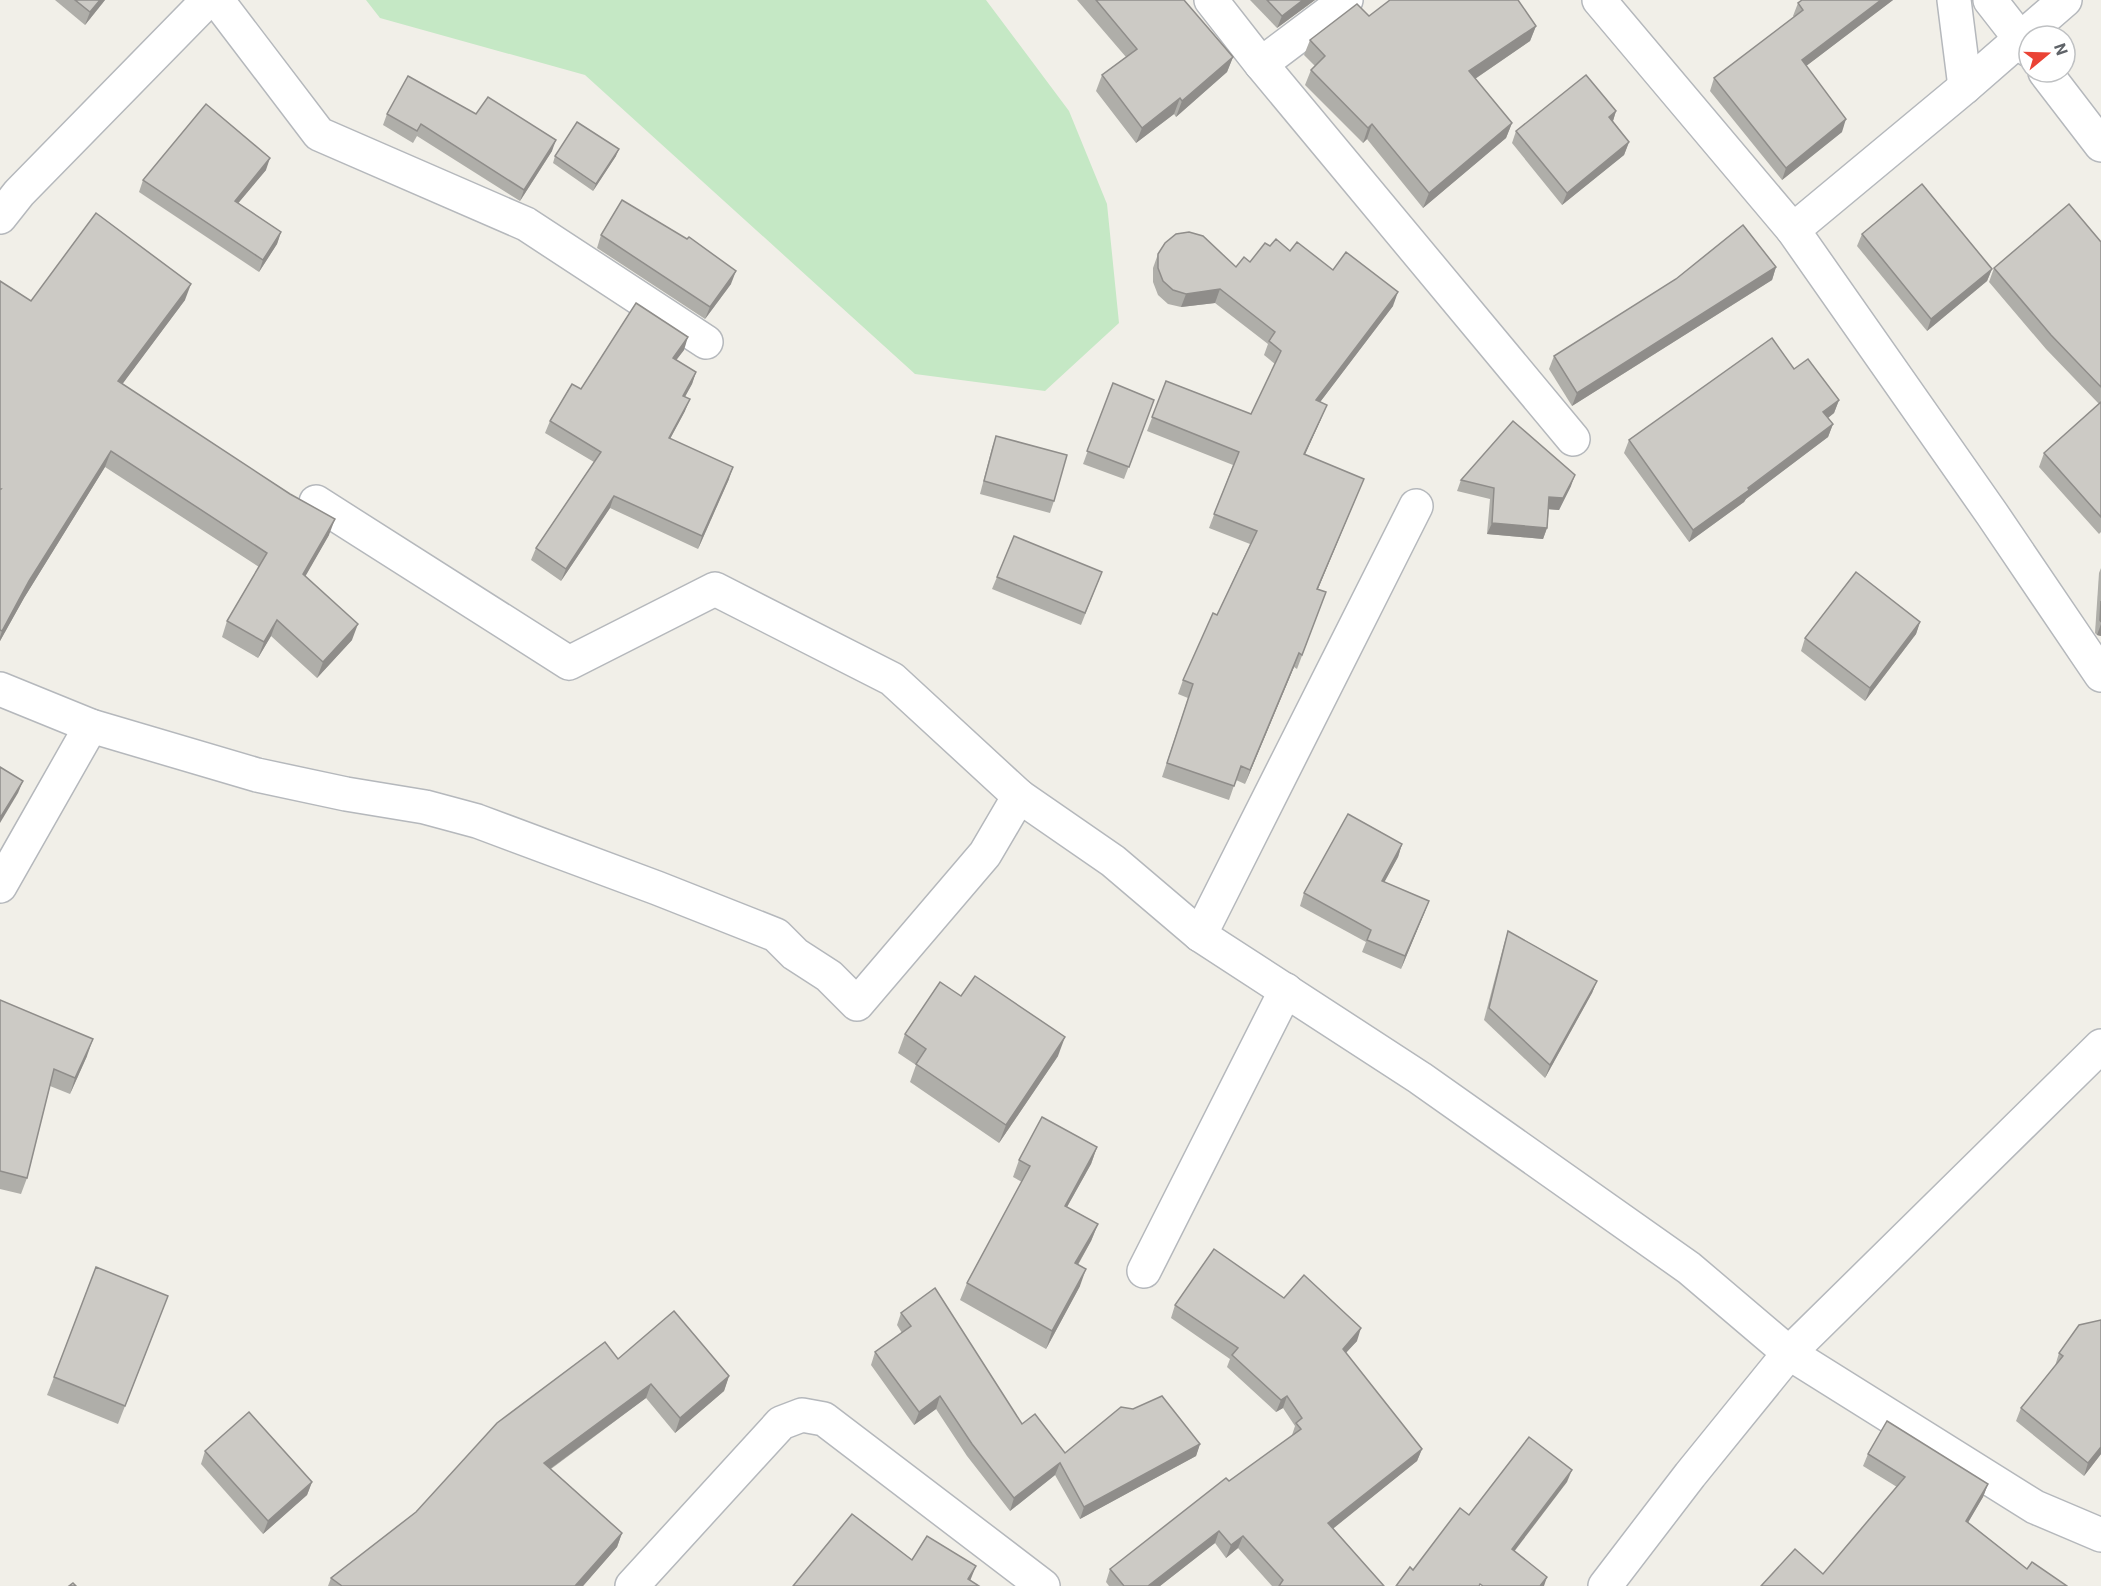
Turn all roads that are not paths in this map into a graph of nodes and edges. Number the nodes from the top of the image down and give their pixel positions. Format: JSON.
{"nodes":[{"id":1,"x":208,"y":0,"type":"edge"},
{"id":2,"x":218,"y":0,"type":"edge"},
{"id":3,"x":1211,"y":0,"type":"edge"},
{"id":4,"x":1346,"y":0,"type":"edge"},
{"id":5,"x":1599,"y":0,"type":"edge"},
{"id":6,"x":1954,"y":0,"type":"edge"},
{"id":7,"x":1990,"y":0,"type":"edge"},
{"id":8,"x":2065,"y":0,"type":"edge"},
{"id":9,"x":2044,"y":24,"type":"edge"},
{"id":10,"x":2017,"y":35,"type":"edge"},
{"id":11,"x":2017,"y":51,"type":"edge"},
{"id":12,"x":1261,"y":64,"type":"junction"},
{"id":13,"x":2054,"y":84,"type":"edge"},
{"id":14,"x":1965,"y":87,"type":"junction"},
{"id":15,"x":2101,"y":145,"type":"edge"},
{"id":16,"x":0,"y":217,"type":"edge"},
{"id":17,"x":1793,"y":230,"type":"junction"},
{"id":18,"x":706,"y":342,"type":"dead end"},
{"id":19,"x":1573,"y":439,"type":"dead end"},
{"id":20,"x":316,"y":502,"type":"dead end"},
{"id":21,"x":1416,"y":506,"type":"dead end"},
{"id":22,"x":2101,"y":675,"type":"edge"},
{"id":23,"x":0,"y":688,"type":"edge"},
{"id":24,"x":91,"y":726,"type":"junction"},
{"id":25,"x":1019,"y":796,"type":"junction"},
{"id":26,"x":0,"y":886,"type":"edge"},
{"id":27,"x":1200,"y":935,"type":"junction"},
{"id":28,"x":1286,"y":990,"type":"junction"},
{"id":29,"x":2101,"y":1046,"type":"edge"},
{"id":30,"x":1143,"y":1271,"type":"dead end"},
{"id":31,"x":1789,"y":1353,"type":"junction"},
{"id":32,"x":2101,"y":1535,"type":"edge"},
{"id":33,"x":632,"y":1586,"type":"edge"},
{"id":34,"x":1043,"y":1586,"type":"edge"},
{"id":35,"x":1605,"y":1586,"type":"edge"}],
"edges":[{"from":1,"to":16,"type":"street"},
{"from":2,"to":18,"type":"street"},
{"from":3,"to":12,"type":"street"},
{"from":4,"to":12,"type":"street"},
{"from":5,"to":17,"type":"street"},
{"from":6,"to":14,"type":"street"},
{"from":7,"to":10,"type":"street"},
{"from":8,"to":9,"type":"street"},
{"from":11,"to":14,"type":"street"},
{"from":12,"to":19,"type":"street"},
{"from":13,"to":15,"type":"street"},
{"from":14,"to":17,"type":"street"},
{"from":17,"to":22,"type":"street"},
{"from":20,"to":25,"type":"street"},
{"from":21,"to":27,"type":"street"},
{"from":23,"to":24,"type":"street"},
{"from":24,"to":25,"type":"street"},
{"from":24,"to":26,"type":"street"},
{"from":25,"to":27,"type":"street"},
{"from":27,"to":28,"type":"street"},
{"from":28,"to":30,"type":"street"},
{"from":28,"to":31,"type":"street"},
{"from":29,"to":31,"type":"street"},
{"from":31,"to":32,"type":"street"},
{"from":31,"to":35,"type":"street"},
{"from":33,"to":34,"type":"street"}]}
